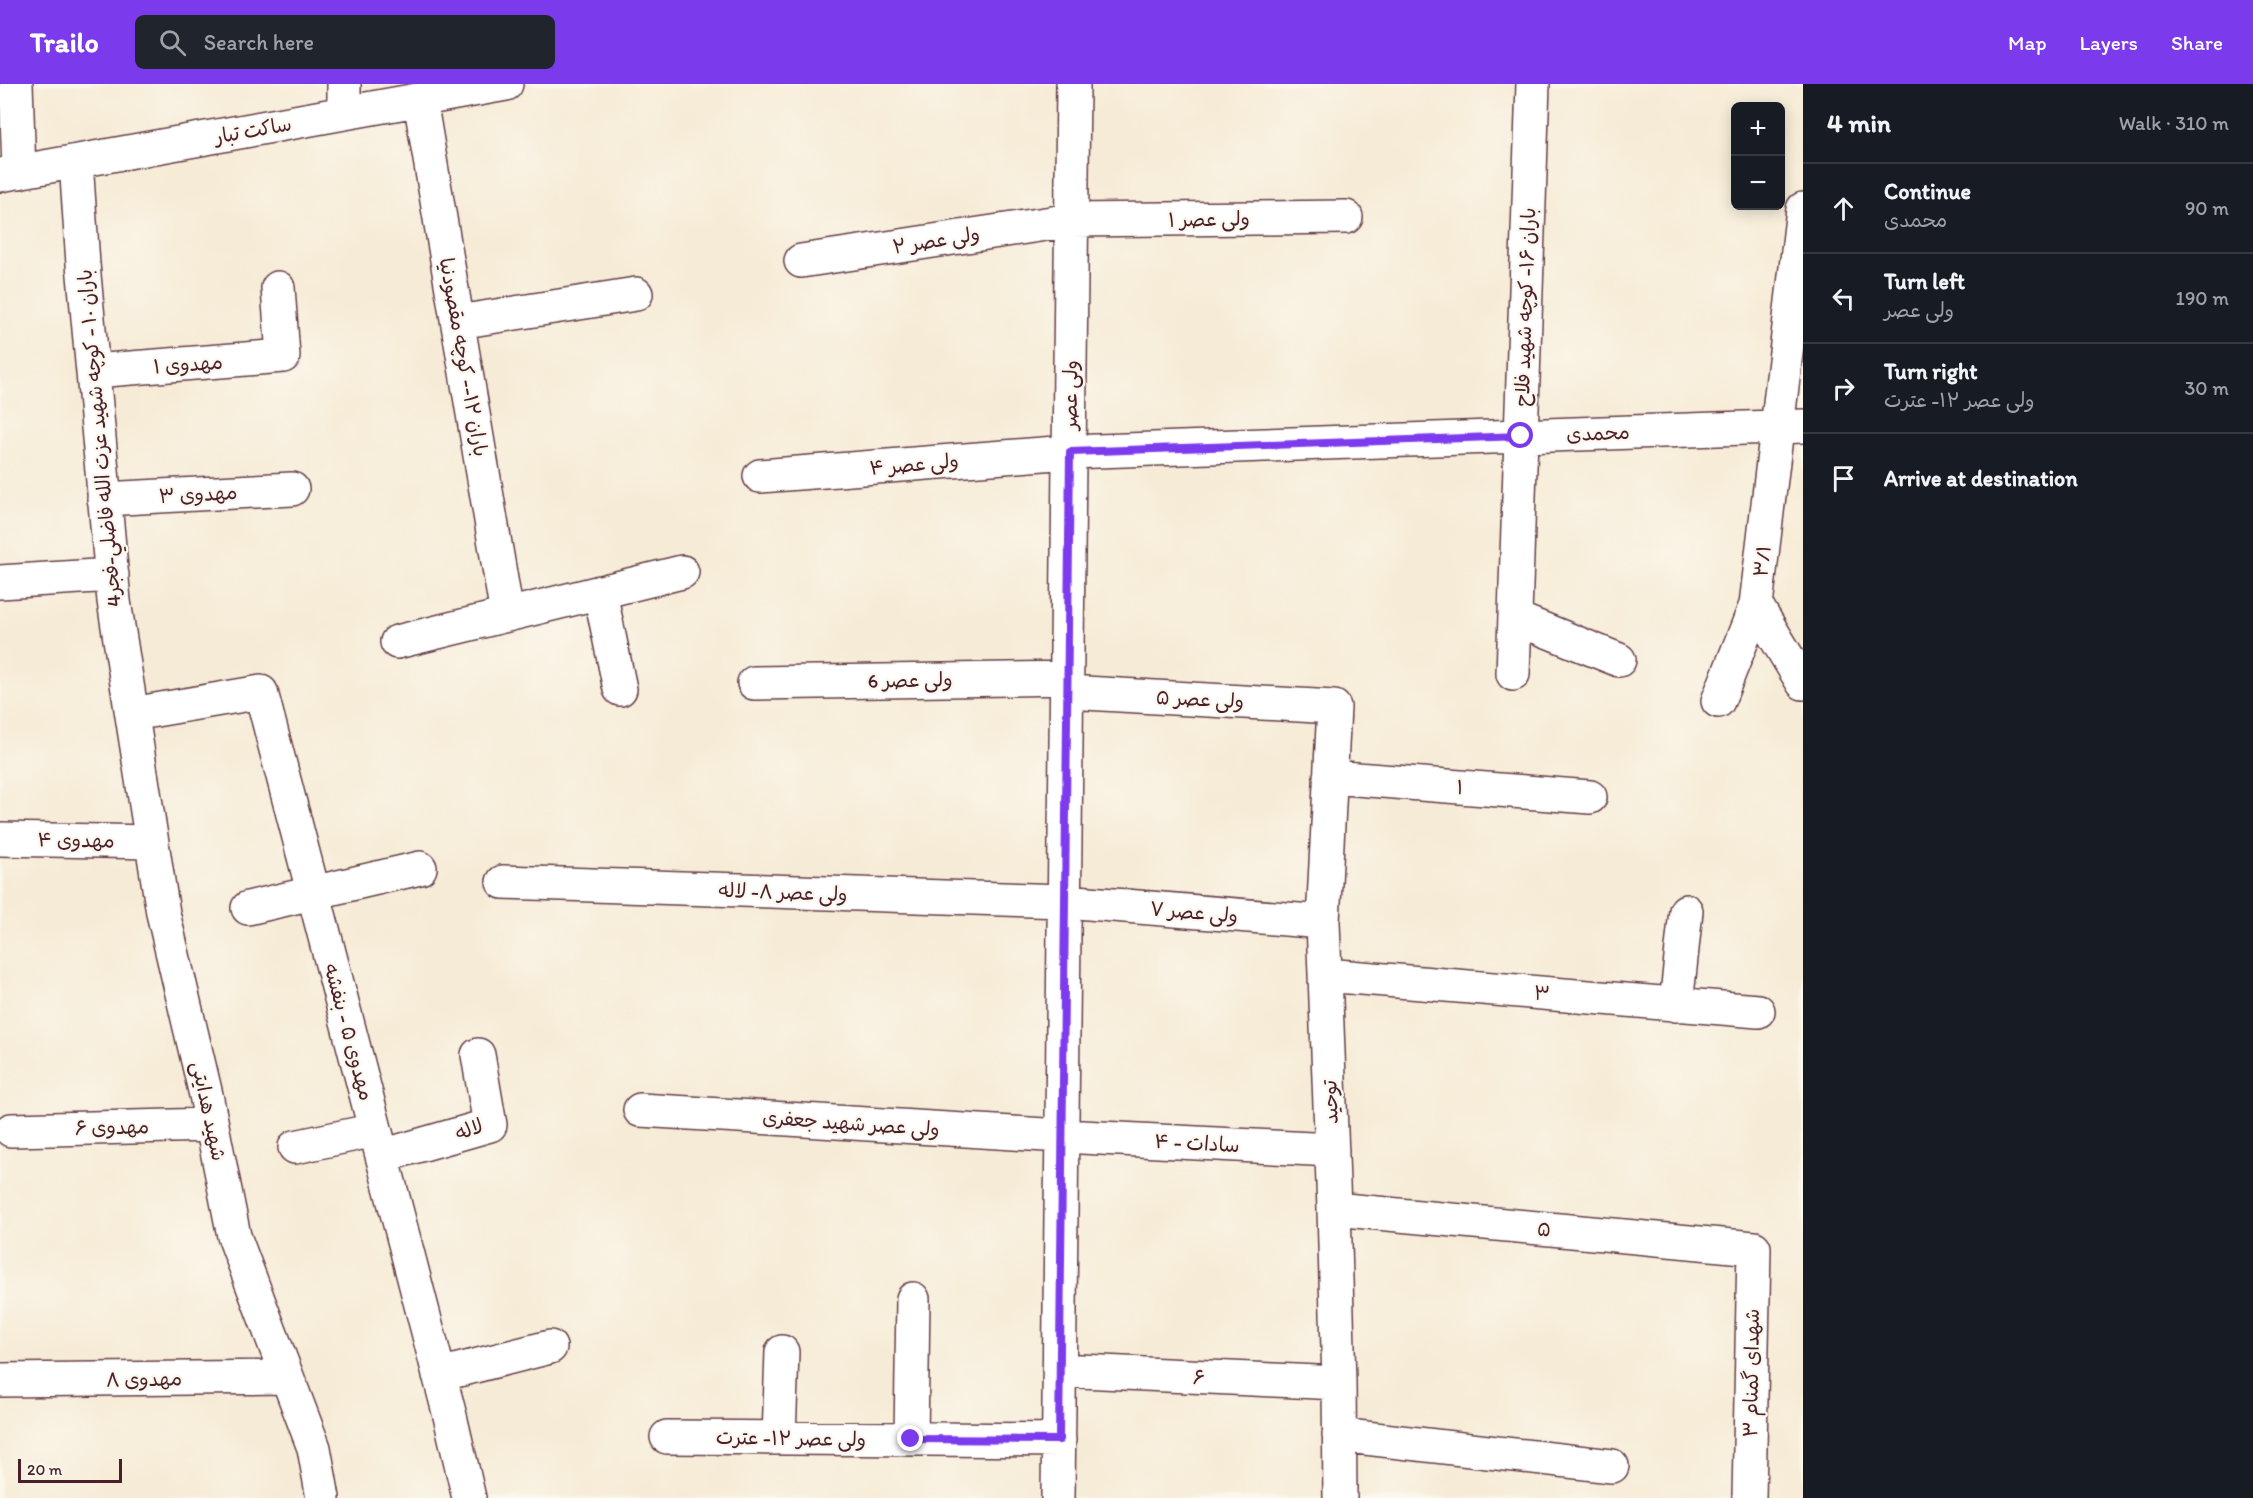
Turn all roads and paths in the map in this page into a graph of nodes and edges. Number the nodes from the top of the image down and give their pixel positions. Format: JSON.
{"nodes":[{"id":1,"x":16,"y":84,"type":"edge"},
{"id":2,"x":506,"y":84,"type":"edge"},
{"id":3,"x":1073,"y":84,"type":"edge"},
{"id":4,"x":1533,"y":84,"type":"edge"},
{"id":5,"x":344,"y":98,"type":"edge"},
{"id":6,"x":420,"y":100,"type":"junction"},
{"id":7,"x":76,"y":162,"type":"junction"},
{"id":8,"x":9,"y":173,"type":"edge"},
{"id":9,"x":1803,"y":209,"type":"edge"},
{"id":10,"x":1346,"y":217,"type":"dead end"},
{"id":11,"x":1072,"y":220,"type":"junction"},
{"id":12,"x":801,"y":261,"type":"dead end"},
{"id":13,"x":278,"y":288,"type":"dead end"},
{"id":14,"x":636,"y":294,"type":"dead end"},
{"id":15,"x":458,"y":322,"type":"junction"},
{"id":16,"x":93,"y":371,"type":"junction"},
{"id":17,"x":1790,"y":426,"type":"edge"},
{"id":18,"x":1521,"y":436,"type":"junction"},
{"id":19,"x":1070,"y":452,"type":"junction"},
{"id":20,"x":760,"y":476,"type":"dead end"},
{"id":21,"x":292,"y":489,"type":"dead end"},
{"id":22,"x":105,"y":499,"type":"junction"},
{"id":23,"x":682,"y":572,"type":"dead end"},
{"id":24,"x":112,"y":575,"type":"junction"},
{"id":25,"x":0,"y":582,"type":"edge"},
{"id":26,"x":600,"y":592,"type":"junction"},
{"id":27,"x":1756,"y":605,"type":"junction"},
{"id":28,"x":507,"y":615,"type":"junction"},
{"id":29,"x":1515,"y":618,"type":"junction"},
{"id":30,"x":398,"y":642,"type":"dead end"},
{"id":31,"x":1619,"y":660,"type":"dead end"},
{"id":32,"x":1513,"y":674,"type":"dead end"},
{"id":33,"x":754,"y":683,"type":"dead end"},
{"id":34,"x":1803,"y":683,"type":"edge"},
{"id":35,"x":1067,"y":685,"type":"junction"},
{"id":36,"x":620,"y":689,"type":"dead end"},
{"id":37,"x":1718,"y":701,"type":"dead end"},
{"id":38,"x":1334,"y":707,"type":"joint"},
{"id":39,"x":132,"y":714,"type":"junction"},
{"id":40,"x":1330,"y":777,"type":"junction"},
{"id":41,"x":1590,"y":797,"type":"dead end"},
{"id":42,"x":0,"y":838,"type":"edge"},
{"id":43,"x":152,"y":842,"type":"junction"},
{"id":44,"x":420,"y":868,"type":"dead end"},
{"id":45,"x":502,"y":882,"type":"dead end"},
{"id":46,"x":313,"y":893,"type":"junction"},
{"id":47,"x":1064,"y":901,"type":"junction"},
{"id":48,"x":248,"y":908,"type":"dead end"},
{"id":49,"x":1686,"y":911,"type":"dead end"},
{"id":50,"x":1323,"y":922,"type":"junction"},
{"id":51,"x":1325,"y":975,"type":"junction"},
{"id":52,"x":1676,"y":1005,"type":"junction"},
{"id":53,"x":1758,"y":1011,"type":"dead end"},
{"id":54,"x":478,"y":1054,"type":"dead end"},
{"id":55,"x":640,"y":1110,"type":"dead end"},
{"id":56,"x":212,"y":1125,"type":"junction"},
{"id":57,"x":11,"y":1130,"type":"dead end"},
{"id":58,"x":1062,"y":1136,"type":"junction"},
{"id":59,"x":378,"y":1143,"type":"junction"},
{"id":60,"x":295,"y":1147,"type":"dead end"},
{"id":61,"x":1332,"y":1150,"type":"junction"},
{"id":62,"x":1334,"y":1209,"type":"junction"},
{"id":63,"x":1754,"y":1248,"type":"joint"},
{"id":64,"x":913,"y":1299,"type":"dead end"},
{"id":65,"x":550,"y":1347,"type":"dead end"},
{"id":66,"x":782,"y":1352,"type":"dead end"},
{"id":67,"x":1059,"y":1370,"type":"junction"},
{"id":68,"x":439,"y":1375,"type":"junction"},
{"id":69,"x":287,"y":1377,"type":"junction"},
{"id":70,"x":0,"y":1380,"type":"edge"},
{"id":71,"x":1339,"y":1383,"type":"junction"},
{"id":72,"x":1339,"y":1435,"type":"junction"},
{"id":73,"x":667,"y":1437,"type":"dead end"},
{"id":74,"x":779,"y":1438,"type":"junction"},
{"id":75,"x":911,"y":1439,"type":"junction"},
{"id":76,"x":1059,"y":1440,"type":"junction"},
{"id":77,"x":1612,"y":1466,"type":"dead end"},
{"id":78,"x":323,"y":1498,"type":"edge"},
{"id":79,"x":469,"y":1498,"type":"edge"},
{"id":80,"x":1058,"y":1498,"type":"edge"},
{"id":81,"x":1340,"y":1498,"type":"edge"},
{"id":82,"x":1749,"y":1498,"type":"edge"}],
"edges":[{"from":1,"to":8,"type":"street"},
{"from":2,"to":6,"type":"street","name":"ساکت تبار"},
{"from":3,"to":11,"type":"street","name":"ولی عصر"},
{"from":4,"to":18,"type":"street","name":"باران ۱۶- کوچه شهید فلاح"},
{"from":5,"to":6,"type":"street","name":"ساکت تبار"},
{"from":5,"to":7,"type":"street","name":"ساکت تبار"},
{"from":6,"to":15,"type":"street","name":"باران ۱۲-- كوچه مقصودنيا"},
{"from":7,"to":8,"type":"street","name":"ساکت تبار"},
{"from":7,"to":16,"type":"street","name":"باران ۱۰ - كوچه شهيد عزت الله فاضلي-فجر4"},
{"from":9,"to":17,"type":"street"},
{"from":10,"to":11,"type":"street","name":"ولی عصر ۱"},
{"from":11,"to":12,"type":"street","name":"ولی عصر ۲"},
{"from":11,"to":19,"type":"street","name":"ولی عصر"},
{"from":13,"to":16,"type":"street","name":"مهدوی ۱"},
{"from":14,"to":15,"type":"street"},
{"from":15,"to":28,"type":"street","name":"باران ۱۲-- كوچه مقصودنيا"},
{"from":16,"to":22,"type":"street","name":"باران ۱۰ - كوچه شهيد عزت الله فاضلي-فجر4"},
{"from":17,"to":18,"type":"street","name":"محمدی"},
{"from":17,"to":27,"type":"street","name":"۳/۱"},
{"from":18,"to":19,"type":"street","name":"محمدی"},
{"from":18,"to":29,"type":"street","name":"باران ۱۶- کوچه شهید فلاح"},
{"from":19,"to":20,"type":"street","name":"ولی عصر ۴"},
{"from":19,"to":35,"type":"street","name":"ولی عصر"},
{"from":21,"to":22,"type":"street","name":"مهدوی ۳"},
{"from":22,"to":24,"type":"street","name":"باران ۱۰ - كوچه شهيد عزت الله فاضلي-فجر4"},
{"from":23,"to":26,"type":"street"},
{"from":24,"to":25,"type":"street"},
{"from":24,"to":39,"type":"street","name":"باران ۱۰ - كوچه شهيد عزت الله فاضلي-فجر4"},
{"from":26,"to":28,"type":"street"},
{"from":26,"to":36,"type":"street"},
{"from":27,"to":34,"type":"street","name":"۳/۱"},
{"from":27,"to":37,"type":"street"},
{"from":28,"to":30,"type":"street"},
{"from":29,"to":31,"type":"street"},
{"from":29,"to":32,"type":"street","name":"باران ۱۶- کوچه شهید فلاح"},
{"from":33,"to":35,"type":"street","name":"ولی عصر 6"},
{"from":35,"to":38,"type":"street","name":"ولی عصر ۵"},
{"from":35,"to":47,"type":"street","name":"ولی عصر"},
{"from":38,"to":40,"type":"street","name":"توحید"},
{"from":39,"to":43,"type":"street","name":"شهید هدایتی"},
{"from":39,"to":46,"type":"street","name":"مهدوی ۵ - بنفشه"},
{"from":40,"to":41,"type":"street","name":"۱"},
{"from":40,"to":50,"type":"street","name":"توحید"},
{"from":42,"to":43,"type":"street","name":"مهدوی ۴"},
{"from":43,"to":56,"type":"street","name":"شهید هدایتی"},
{"from":44,"to":46,"type":"street"},
{"from":45,"to":47,"type":"street","name":"ولی عصر ۸- لاله"},
{"from":46,"to":48,"type":"street"},
{"from":46,"to":59,"type":"street","name":"مهدوی ۵ - بنفشه"},
{"from":47,"to":50,"type":"street","name":"ولی عصر ۷"},
{"from":47,"to":58,"type":"street","name":"ولی عصر"},
{"from":49,"to":52,"type":"street"},
{"from":50,"to":51,"type":"street","name":"توحید"},
{"from":51,"to":52,"type":"street","name":"۳"},
{"from":51,"to":61,"type":"street","name":"توحید"},
{"from":52,"to":53,"type":"street","name":"۳"},
{"from":54,"to":59,"type":"street","name":"لاله"},
{"from":55,"to":58,"type":"street","name":"ولی عصر شهید جعفری"},
{"from":56,"to":57,"type":"street","name":"مهدوی ۶"},
{"from":56,"to":69,"type":"street","name":"شهید هدایتی"},
{"from":58,"to":61,"type":"street","name":"۴ - سادات"},
{"from":58,"to":67,"type":"street","name":"ولی عصر"},
{"from":59,"to":60,"type":"street"},
{"from":59,"to":68,"type":"street","name":"مهدوی ۵ - بنفشه"},
{"from":61,"to":62,"type":"street","name":"توحید"},
{"from":62,"to":63,"type":"street","name":"۵"},
{"from":62,"to":71,"type":"street","name":"توحید"},
{"from":63,"to":82,"type":"street","name":"شهدای گمنام ۳"},
{"from":64,"to":75,"type":"street"},
{"from":65,"to":68,"type":"street"},
{"from":66,"to":74,"type":"street"},
{"from":67,"to":71,"type":"street","name":"۶"},
{"from":67,"to":76,"type":"street","name":"ولی عصر"},
{"from":68,"to":79,"type":"street","name":"مهدوی ۵ - بنفشه"},
{"from":69,"to":70,"type":"street","name":"مهدوی ۸"},
{"from":69,"to":78,"type":"street","name":"شهید هدایتی"},
{"from":71,"to":72,"type":"street","name":"توحید"},
{"from":72,"to":77,"type":"street"},
{"from":72,"to":81,"type":"street","name":"توحید"},
{"from":73,"to":74,"type":"street","name":"ولی عصر ۱۲- عترت"},
{"from":74,"to":75,"type":"street","name":"ولی عصر ۱۲- عترت"},
{"from":75,"to":76,"type":"street","name":"ولی عصر ۱۲- عترت"},
{"from":76,"to":80,"type":"street","name":"ولی عصر"}]}
